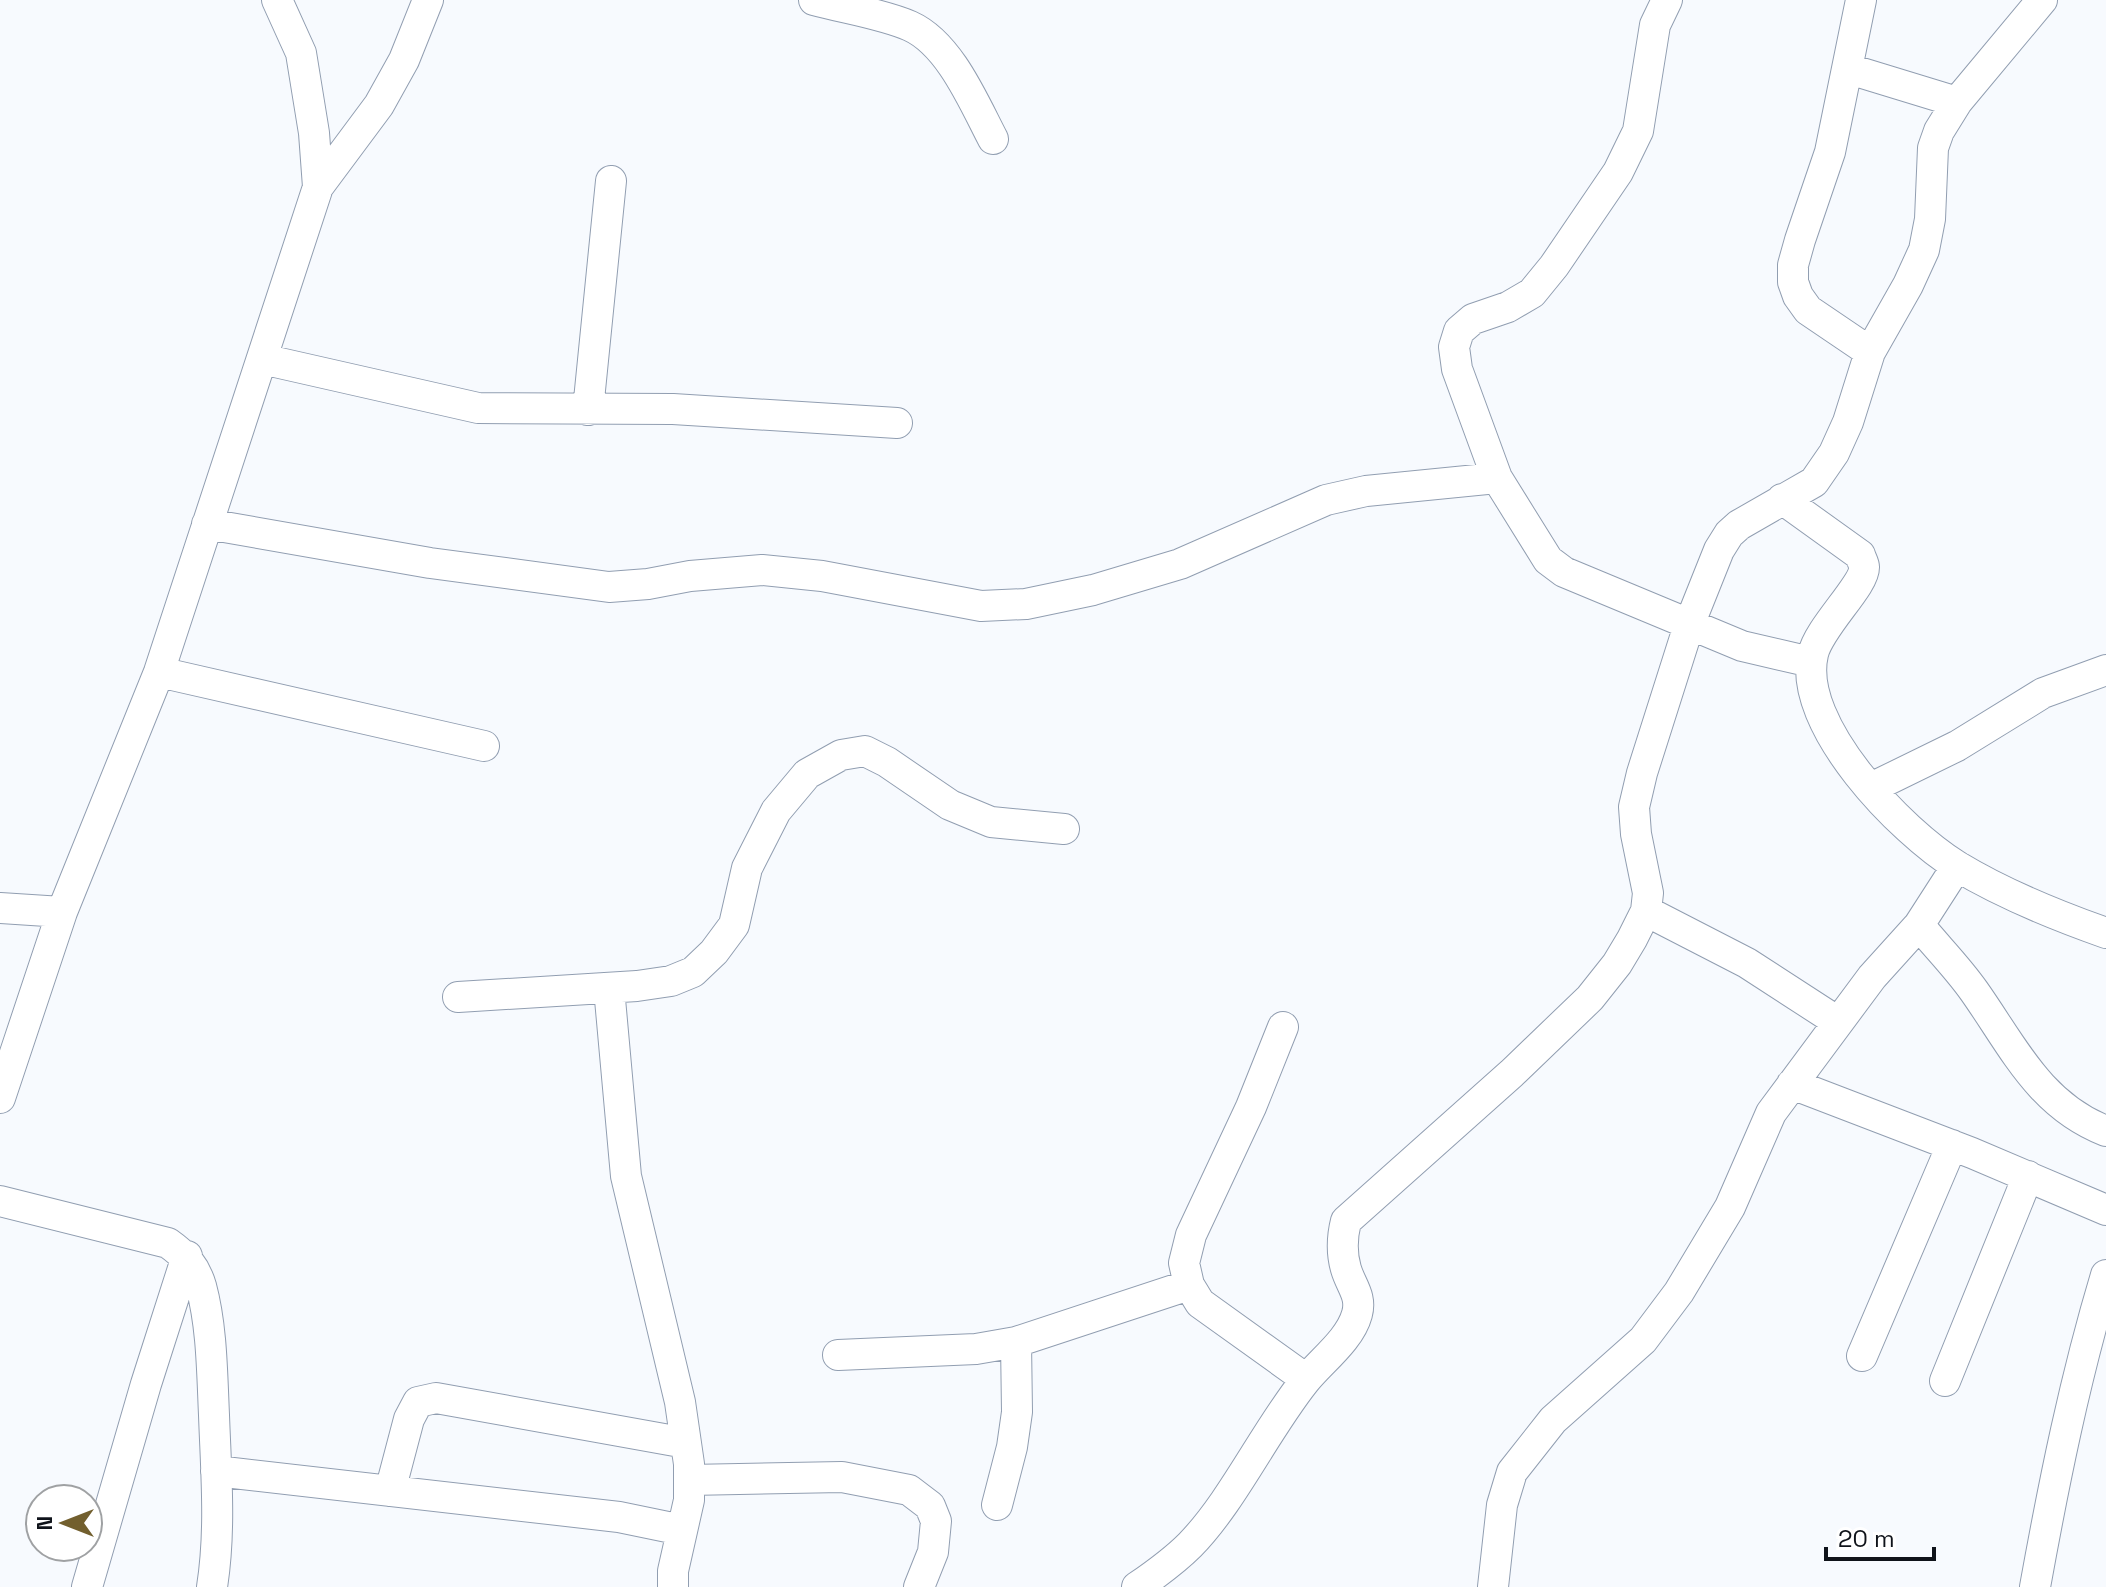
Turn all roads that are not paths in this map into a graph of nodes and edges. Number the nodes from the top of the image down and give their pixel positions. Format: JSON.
{"nodes":[{"id":1,"x":277,"y":0,"type":"edge"},
{"id":2,"x":428,"y":0,"type":"edge"},
{"id":3,"x":814,"y":0,"type":"edge"},
{"id":4,"x":1667,"y":0,"type":"edge"},
{"id":5,"x":1861,"y":0,"type":"edge"},
{"id":6,"x":2042,"y":0,"type":"edge"},
{"id":7,"x":1849,"y":69,"type":"junction"},
{"id":8,"x":1957,"y":102,"type":"junction"},
{"id":9,"x":993,"y":139,"type":"dead end"},
{"id":10,"x":611,"y":181,"type":"dead end"},
{"id":11,"x":318,"y":187,"type":"junction"},
{"id":12,"x":1870,"y":352,"type":"junction"},
{"id":13,"x":262,"y":359,"type":"junction"},
{"id":14,"x":588,"y":410,"type":"junction"},
{"id":15,"x":897,"y":423,"type":"dead end"},
{"id":16,"x":1497,"y":478,"type":"junction"},
{"id":17,"x":1782,"y":499,"type":"junction"},
{"id":18,"x":207,"y":524,"type":"junction"},
{"id":19,"x":1689,"y":625,"type":"junction"},
{"id":20,"x":1811,"y":662,"type":"junction"},
{"id":21,"x":2106,"y":670,"type":"edge"},
{"id":22,"x":159,"y":672,"type":"junction"},
{"id":23,"x":484,"y":746,"type":"dead end"},
{"id":24,"x":1871,"y":788,"type":"junction"},
{"id":25,"x":1064,"y":829,"type":"dead end"},
{"id":26,"x":1957,"y":866,"type":"junction"},
{"id":27,"x":0,"y":908,"type":"edge"},
{"id":28,"x":1646,"y":911,"type":"junction"},
{"id":29,"x":62,"y":912,"type":"junction"},
{"id":30,"x":1919,"y":925,"type":"junction"},
{"id":31,"x":2106,"y":933,"type":"edge"},
{"id":32,"x":609,"y":988,"type":"junction"},
{"id":33,"x":458,"y":997,"type":"dead end"},
{"id":34,"x":1838,"y":1022,"type":"junction"},
{"id":35,"x":1283,"y":1027,"type":"dead end"},
{"id":36,"x":1792,"y":1084,"type":"junction"},
{"id":37,"x":0,"y":1098,"type":"edge"},
{"id":38,"x":2106,"y":1131,"type":"edge"},
{"id":39,"x":1952,"y":1145,"type":"junction"},
{"id":40,"x":2028,"y":1176,"type":"junction"},
{"id":41,"x":0,"y":1201,"type":"edge"},
{"id":42,"x":2106,"y":1210,"type":"edge"},
{"id":43,"x":187,"y":1256,"type":"junction"},
{"id":44,"x":2106,"y":1275,"type":"edge"},
{"id":45,"x":1189,"y":1285,"type":"junction"},
{"id":46,"x":1016,"y":1342,"type":"junction"},
{"id":47,"x":838,"y":1355,"type":"dead end"},
{"id":48,"x":1862,"y":1356,"type":"dead end"},
{"id":49,"x":1306,"y":1379,"type":"junction"},
{"id":50,"x":1945,"y":1381,"type":"dead end"},
{"id":51,"x":686,"y":1443,"type":"junction"},
{"id":52,"x":216,"y":1471,"type":"junction"},
{"id":53,"x":689,"y":1480,"type":"junction"},
{"id":54,"x":390,"y":1491,"type":"junction"},
{"id":55,"x":997,"y":1505,"type":"dead end"},
{"id":56,"x":682,"y":1530,"type":"junction"},
{"id":57,"x":87,"y":1587,"type":"edge"},
{"id":58,"x":212,"y":1587,"type":"edge"},
{"id":59,"x":673,"y":1587,"type":"edge"},
{"id":60,"x":919,"y":1587,"type":"edge"},
{"id":61,"x":1137,"y":1587,"type":"edge"},
{"id":62,"x":1493,"y":1587,"type":"edge"},
{"id":63,"x":2035,"y":1587,"type":"edge"}],
"edges":[{"from":1,"to":11,"type":"street"},
{"from":2,"to":11,"type":"street"},
{"from":3,"to":9,"type":"street"},
{"from":4,"to":16,"type":"street"},
{"from":5,"to":7,"type":"street"},
{"from":6,"to":8,"type":"street"},
{"from":7,"to":8,"type":"street"},
{"from":7,"to":12,"type":"street"},
{"from":8,"to":12,"type":"street"},
{"from":10,"to":14,"type":"street"},
{"from":11,"to":13,"type":"street"},
{"from":12,"to":17,"type":"street"},
{"from":13,"to":14,"type":"street"},
{"from":13,"to":18,"type":"street"},
{"from":14,"to":15,"type":"street"},
{"from":16,"to":18,"type":"street"},
{"from":16,"to":19,"type":"street"},
{"from":17,"to":19,"type":"street"},
{"from":17,"to":20,"type":"street"},
{"from":18,"to":22,"type":"street"},
{"from":19,"to":20,"type":"street"},
{"from":19,"to":28,"type":"street"},
{"from":20,"to":24,"type":"street"},
{"from":21,"to":24,"type":"street"},
{"from":22,"to":23,"type":"street"},
{"from":22,"to":29,"type":"street"},
{"from":24,"to":26,"type":"street"},
{"from":25,"to":32,"type":"street"},
{"from":26,"to":30,"type":"street"},
{"from":26,"to":31,"type":"street"},
{"from":27,"to":29,"type":"street"},
{"from":28,"to":34,"type":"street"},
{"from":28,"to":49,"type":"street"},
{"from":29,"to":37,"type":"street"},
{"from":30,"to":34,"type":"street"},
{"from":30,"to":38,"type":"street"},
{"from":32,"to":33,"type":"street"},
{"from":32,"to":51,"type":"street"},
{"from":34,"to":36,"type":"street"},
{"from":35,"to":45,"type":"street"},
{"from":36,"to":39,"type":"street"},
{"from":36,"to":62,"type":"street"},
{"from":39,"to":40,"type":"street"},
{"from":39,"to":48,"type":"street"},
{"from":40,"to":42,"type":"street"},
{"from":40,"to":50,"type":"street"},
{"from":41,"to":43,"type":"street"},
{"from":43,"to":52,"type":"street"},
{"from":43,"to":57,"type":"street"},
{"from":44,"to":63,"type":"street"},
{"from":45,"to":46,"type":"street"},
{"from":45,"to":49,"type":"street"},
{"from":46,"to":47,"type":"street"},
{"from":46,"to":55,"type":"street"},
{"from":49,"to":61,"type":"street"},
{"from":51,"to":53,"type":"street"},
{"from":51,"to":54,"type":"street"},
{"from":52,"to":54,"type":"street"},
{"from":52,"to":58,"type":"street"},
{"from":53,"to":56,"type":"street"},
{"from":53,"to":60,"type":"street"},
{"from":54,"to":56,"type":"street"},
{"from":56,"to":59,"type":"street"}]}
